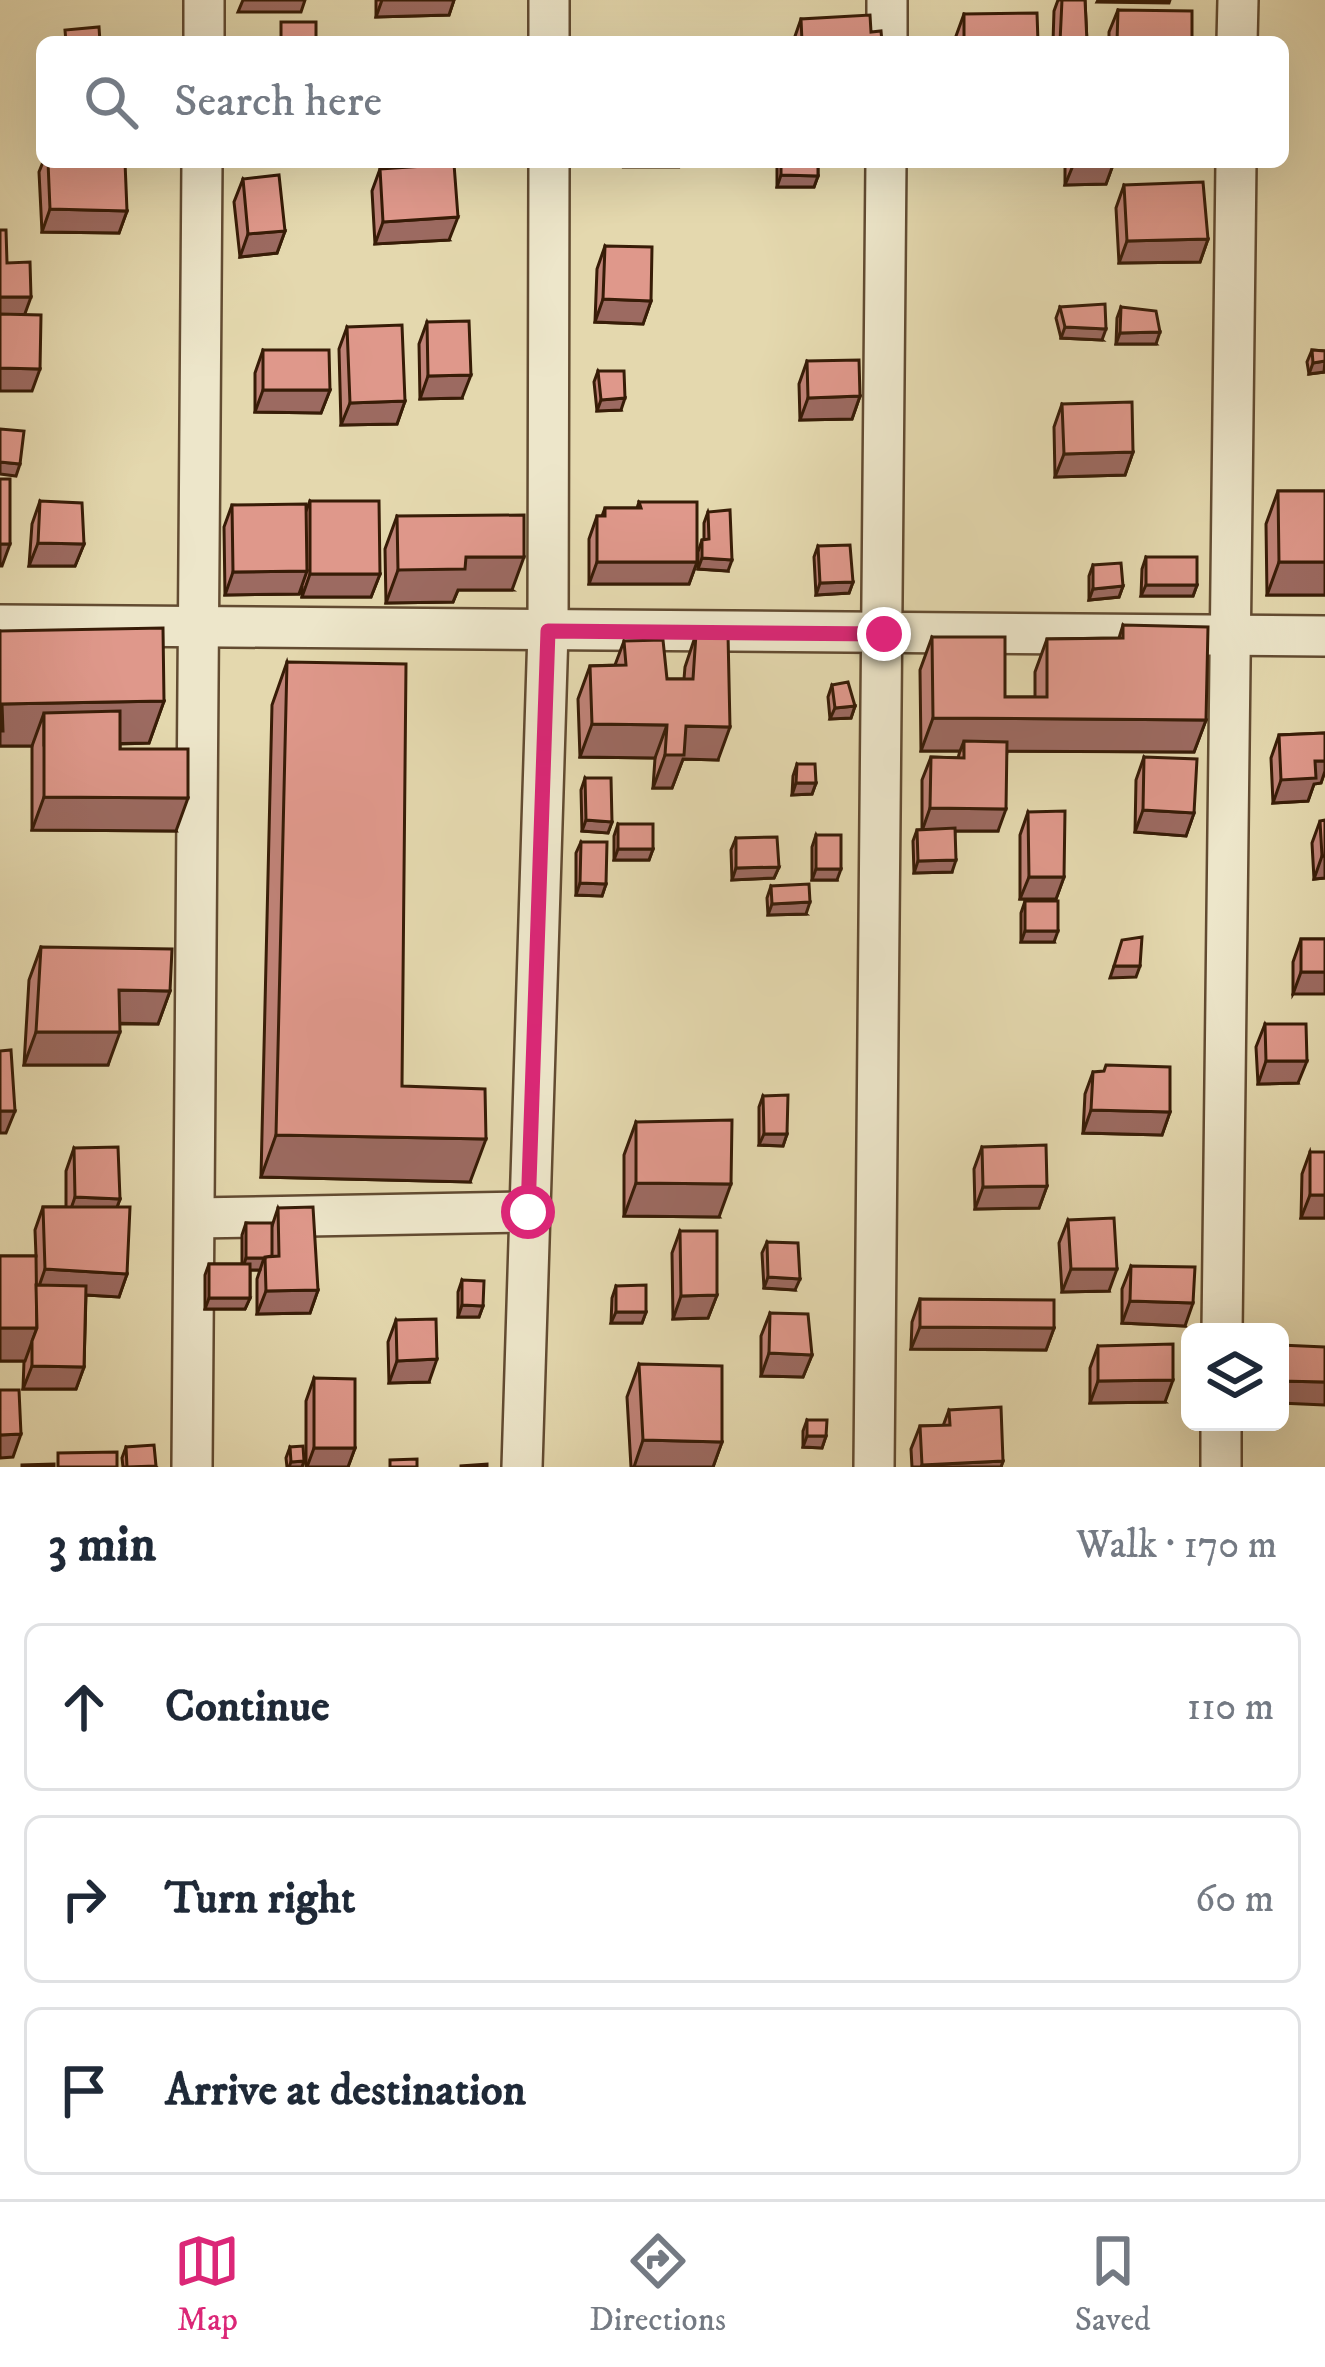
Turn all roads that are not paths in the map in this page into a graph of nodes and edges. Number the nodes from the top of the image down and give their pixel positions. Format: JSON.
{"nodes":[{"id":1,"x":204,"y":0,"type":"edge"},
{"id":2,"x":549,"y":0,"type":"edge"},
{"id":3,"x":887,"y":0,"type":"edge"},
{"id":4,"x":1238,"y":0,"type":"edge"},
{"id":5,"x":203,"y":36,"type":"edge"},
{"id":6,"x":549,"y":36,"type":"edge"},
{"id":7,"x":887,"y":36,"type":"edge"},
{"id":8,"x":1237,"y":36,"type":"edge"},
{"id":9,"x":202,"y":168,"type":"edge"},
{"id":10,"x":548,"y":168,"type":"edge"},
{"id":11,"x":886,"y":168,"type":"edge"},
{"id":12,"x":1236,"y":168,"type":"edge"},
{"id":13,"x":0,"y":625,"type":"edge"},
{"id":14,"x":196,"y":628,"type":"junction"},
{"id":15,"x":548,"y":631,"type":"junction"},
{"id":16,"x":884,"y":634,"type":"junction"},
{"id":17,"x":1230,"y":636,"type":"junction"},
{"id":18,"x":1325,"y":636,"type":"edge"},
{"id":19,"x":528,"y":1212,"type":"junction"},
{"id":20,"x":195,"y":1218,"type":"junction"},
{"id":21,"x":1222,"y":1323,"type":"edge"},
{"id":22,"x":1221,"y":1431,"type":"edge"},
{"id":23,"x":192,"y":1467,"type":"edge"},
{"id":24,"x":522,"y":1467,"type":"edge"},
{"id":25,"x":874,"y":1467,"type":"edge"},
{"id":26,"x":1221,"y":1467,"type":"edge"}],
"edges":[{"from":1,"to":5,"type":"street"},
{"from":2,"to":6,"type":"street"},
{"from":3,"to":7,"type":"street"},
{"from":4,"to":8,"type":"street"},
{"from":9,"to":14,"type":"street"},
{"from":10,"to":15,"type":"street"},
{"from":11,"to":16,"type":"street"},
{"from":12,"to":17,"type":"street"},
{"from":13,"to":14,"type":"street"},
{"from":14,"to":15,"type":"street"},
{"from":14,"to":20,"type":"street"},
{"from":15,"to":16,"type":"street"},
{"from":15,"to":19,"type":"street"},
{"from":16,"to":17,"type":"street"},
{"from":16,"to":25,"type":"street"},
{"from":17,"to":18,"type":"street"},
{"from":17,"to":21,"type":"street"},
{"from":19,"to":20,"type":"street"},
{"from":19,"to":24,"type":"street"},
{"from":20,"to":23,"type":"street"},
{"from":22,"to":26,"type":"street"}]}
